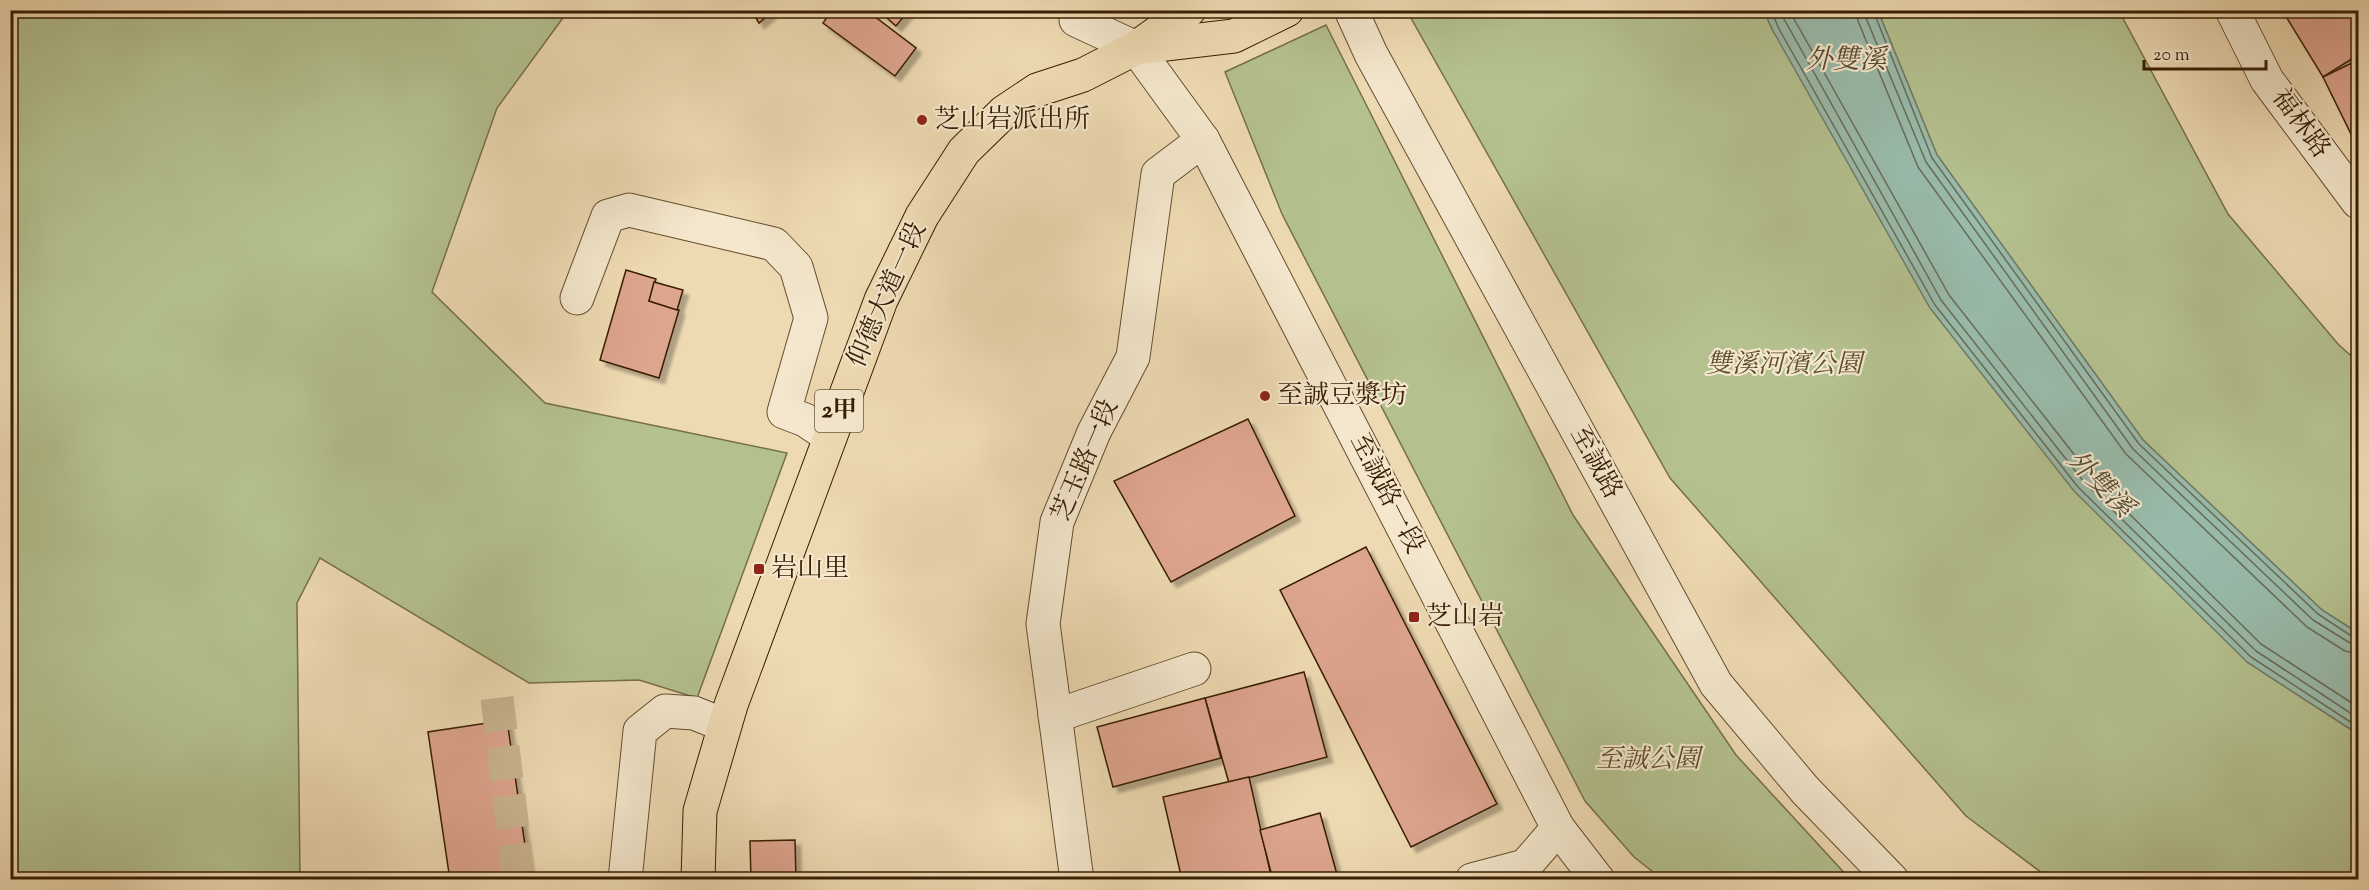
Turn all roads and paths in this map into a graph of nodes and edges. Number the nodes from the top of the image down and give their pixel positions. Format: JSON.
{"nodes":[{"id":1,"x":1189,"y":10,"type":"edge"},
{"id":2,"x":1287,"y":10,"type":"edge"},
{"id":3,"x":1351,"y":10,"type":"edge"},
{"id":4,"x":2232,"y":10,"type":"edge"},
{"id":5,"x":1079,"y":14,"type":"edge"},
{"id":6,"x":1136,"y":48,"type":"junction"},
{"id":7,"x":1203,"y":140,"type":"junction"},
{"id":8,"x":2358,"y":202,"type":"edge"},
{"id":9,"x":577,"y":298,"type":"dead end"},
{"id":10,"x":829,"y":436,"type":"junction"},
{"id":11,"x":1194,"y":669,"type":"dead end"},
{"id":12,"x":1055,"y":716,"type":"junction"},
{"id":13,"x":724,"y":725,"type":"junction"},
{"id":14,"x":1558,"y":828,"type":"junction"},
{"id":15,"x":625,"y":879,"type":"edge"},
{"id":16,"x":698,"y":879,"type":"edge"},
{"id":17,"x":1077,"y":879,"type":"edge"},
{"id":18,"x":1472,"y":879,"type":"edge"},
{"id":19,"x":1598,"y":879,"type":"edge"},
{"id":20,"x":1892,"y":879,"type":"edge"}],
"edges":[{"from":1,"to":6,"type":"main road","number":"2甲"},
{"from":2,"to":6,"type":"main road","number":"2甲"},
{"from":3,"to":20,"type":"street","name":"至誠路"},
{"from":4,"to":8,"type":"street","name":"福林路"},
{"from":5,"to":6,"type":"street"},
{"from":6,"to":7,"type":"street","name":"至誠路一段"},
{"from":6,"to":10,"type":"main road","name":"仰德大道一段","number":"2甲"},
{"from":7,"to":12,"type":"street","name":"芝玉路一段"},
{"from":7,"to":14,"type":"street","name":"至誠路一段"},
{"from":9,"to":10,"type":"street"},
{"from":10,"to":13,"type":"main road","name":"仰德大道一段","number":"2甲"},
{"from":11,"to":12,"type":"street"},
{"from":12,"to":17,"type":"street","name":"芝玉路一段"},
{"from":13,"to":15,"type":"street"},
{"from":13,"to":16,"type":"main road","name":"仰德大道一段","number":"2甲"},
{"from":14,"to":18,"type":"street"},
{"from":14,"to":19,"type":"street","name":"至誠路一段"}]}
